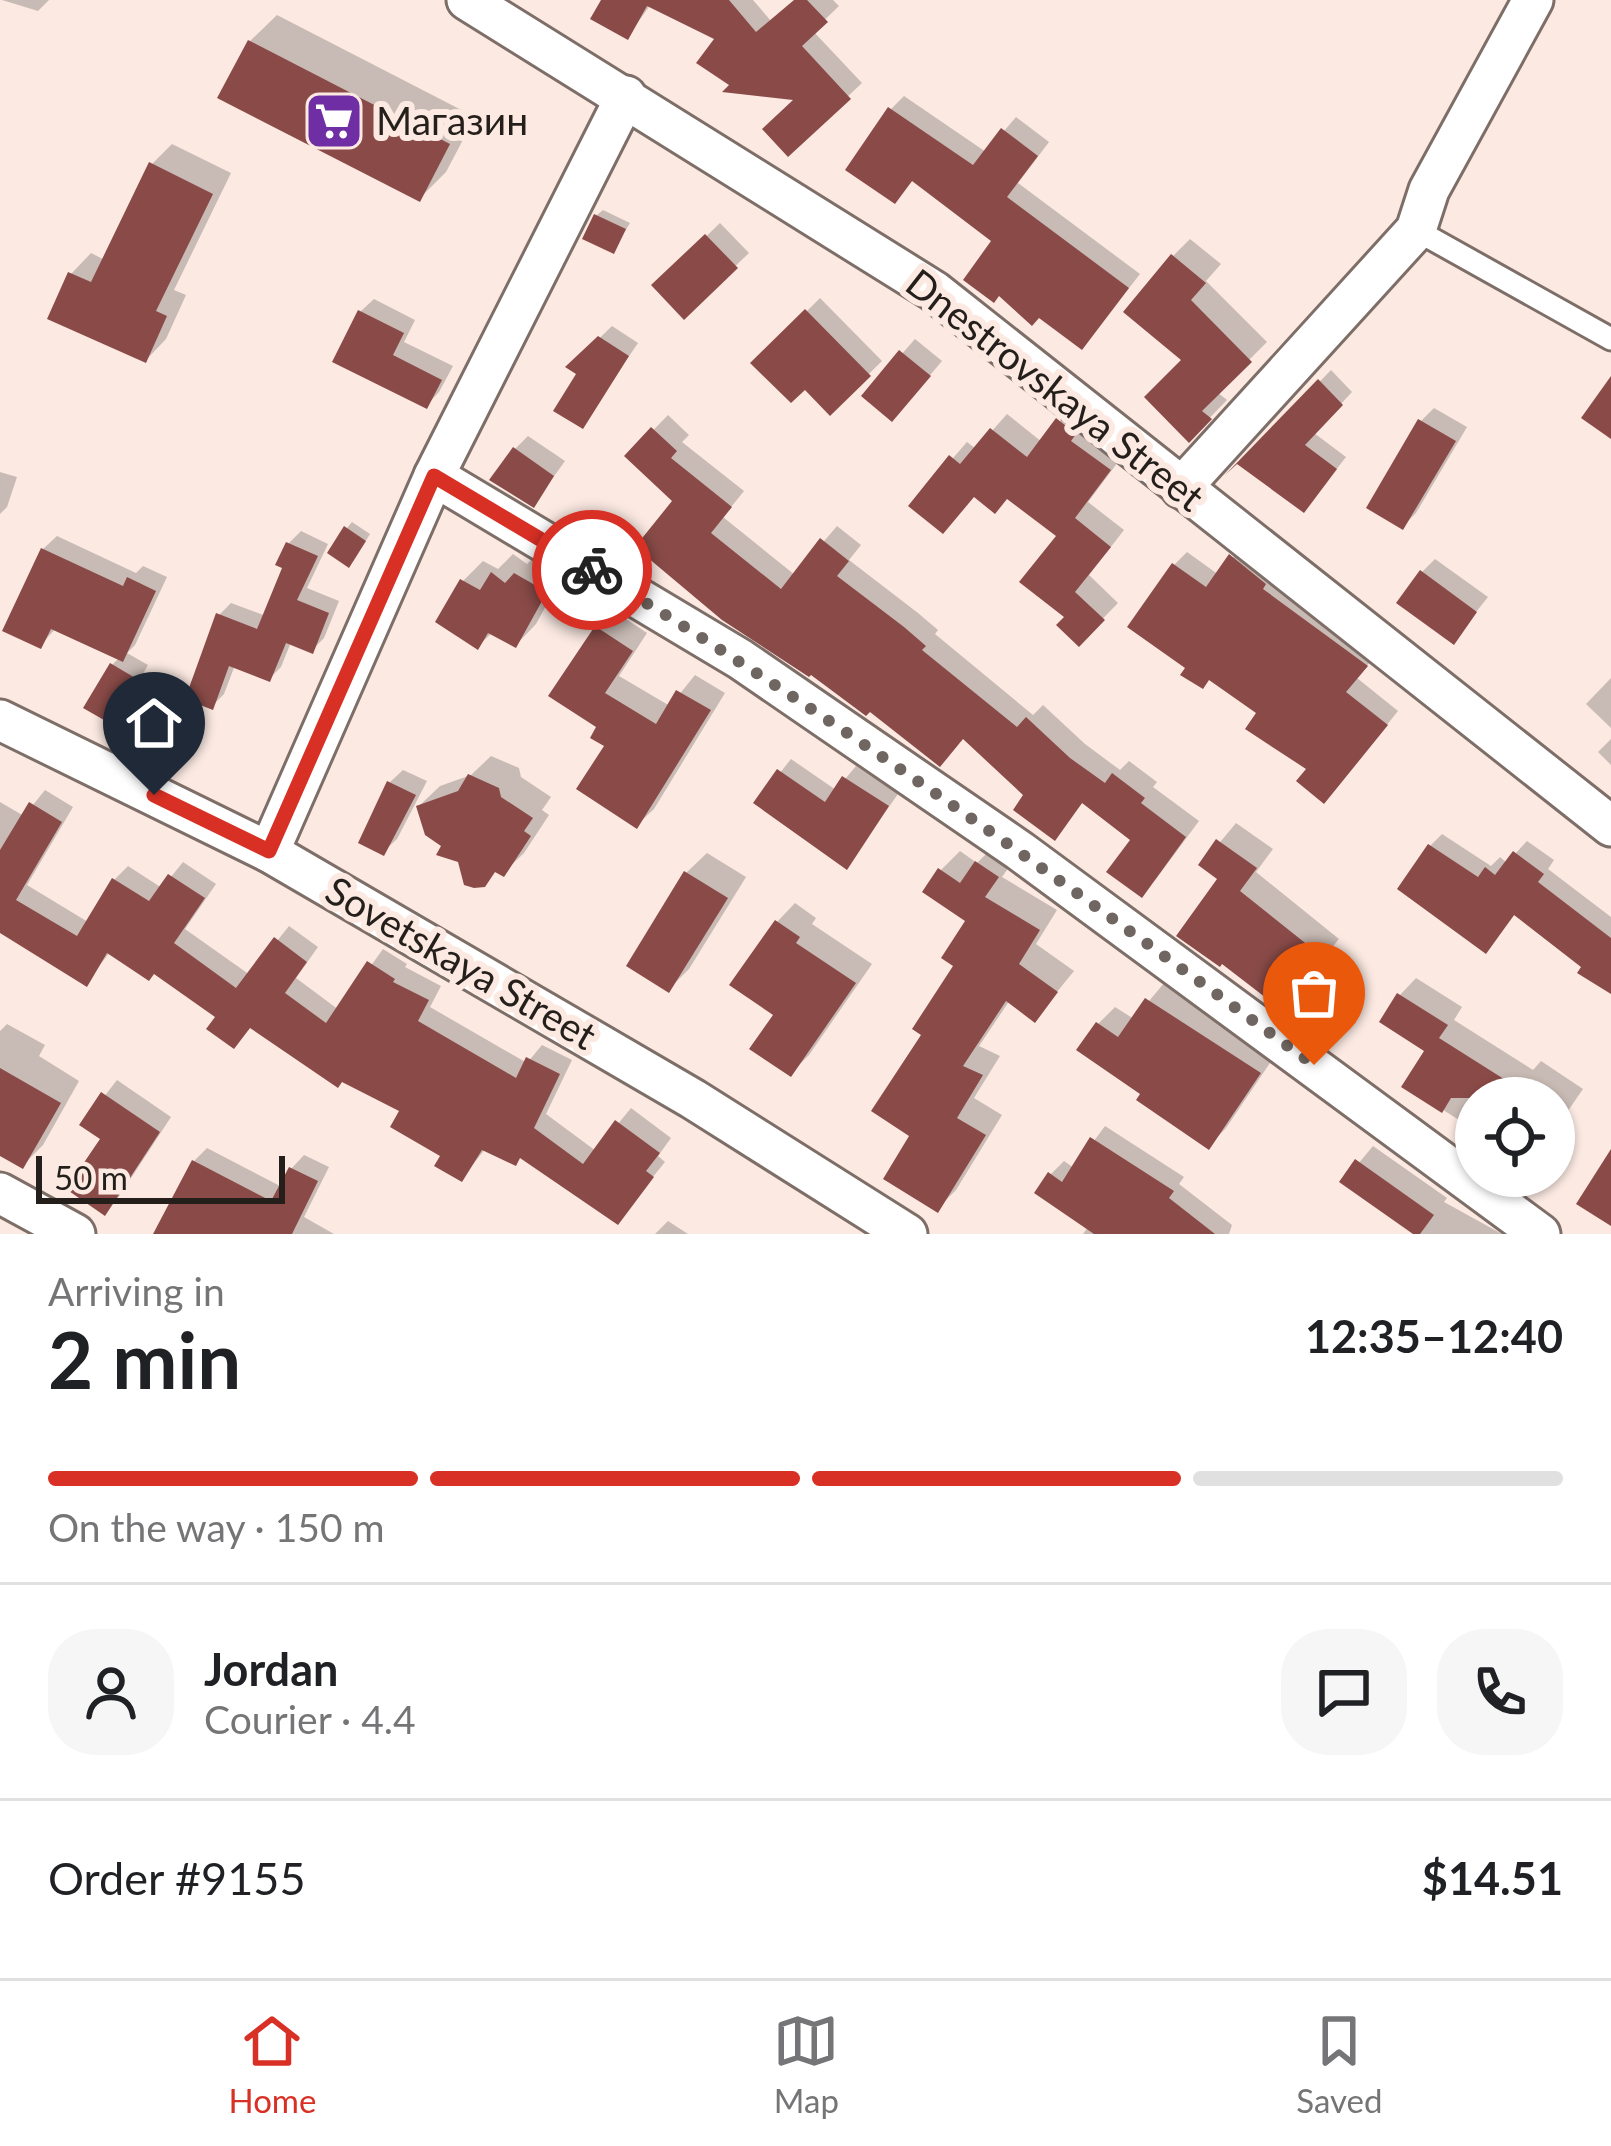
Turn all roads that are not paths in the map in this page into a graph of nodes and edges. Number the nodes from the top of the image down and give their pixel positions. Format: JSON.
{"nodes":[{"id":1,"x":467,"y":0,"type":"edge"},
{"id":2,"x":1533,"y":0,"type":"edge"},
{"id":3,"x":626,"y":96,"type":"junction"},
{"id":4,"x":1416,"y":230,"type":"junction"},
{"id":5,"x":1611,"y":339,"type":"edge"},
{"id":6,"x":434,"y":476,"type":"junction"},
{"id":7,"x":1181,"y":488,"type":"junction"},
{"id":8,"x":0,"y":720,"type":"edge"},
{"id":9,"x":1611,"y":826,"type":"edge"},
{"id":10,"x":269,"y":851,"type":"junction"},
{"id":11,"x":0,"y":1193,"type":"edge"},
{"id":12,"x":75,"y":1234,"type":"edge"},
{"id":13,"x":907,"y":1234,"type":"edge"},
{"id":14,"x":1540,"y":1234,"type":"edge"}],
"edges":[{"from":1,"to":3,"type":"street","name":"Dnestrovskaya Street"},
{"from":2,"to":4,"type":"street"},
{"from":3,"to":6,"type":"street"},
{"from":3,"to":7,"type":"street","name":"Dnestrovskaya Street"},
{"from":4,"to":5,"type":"lane"},
{"from":4,"to":7,"type":"street"},
{"from":6,"to":10,"type":"street"},
{"from":6,"to":14,"type":"street"},
{"from":7,"to":9,"type":"street","name":"Dnestrovskaya Street"},
{"from":8,"to":10,"type":"street","name":"Sovetskaya Street"},
{"from":10,"to":13,"type":"street","name":"Sovetskaya Street"},
{"from":11,"to":12,"type":"street"}]}
